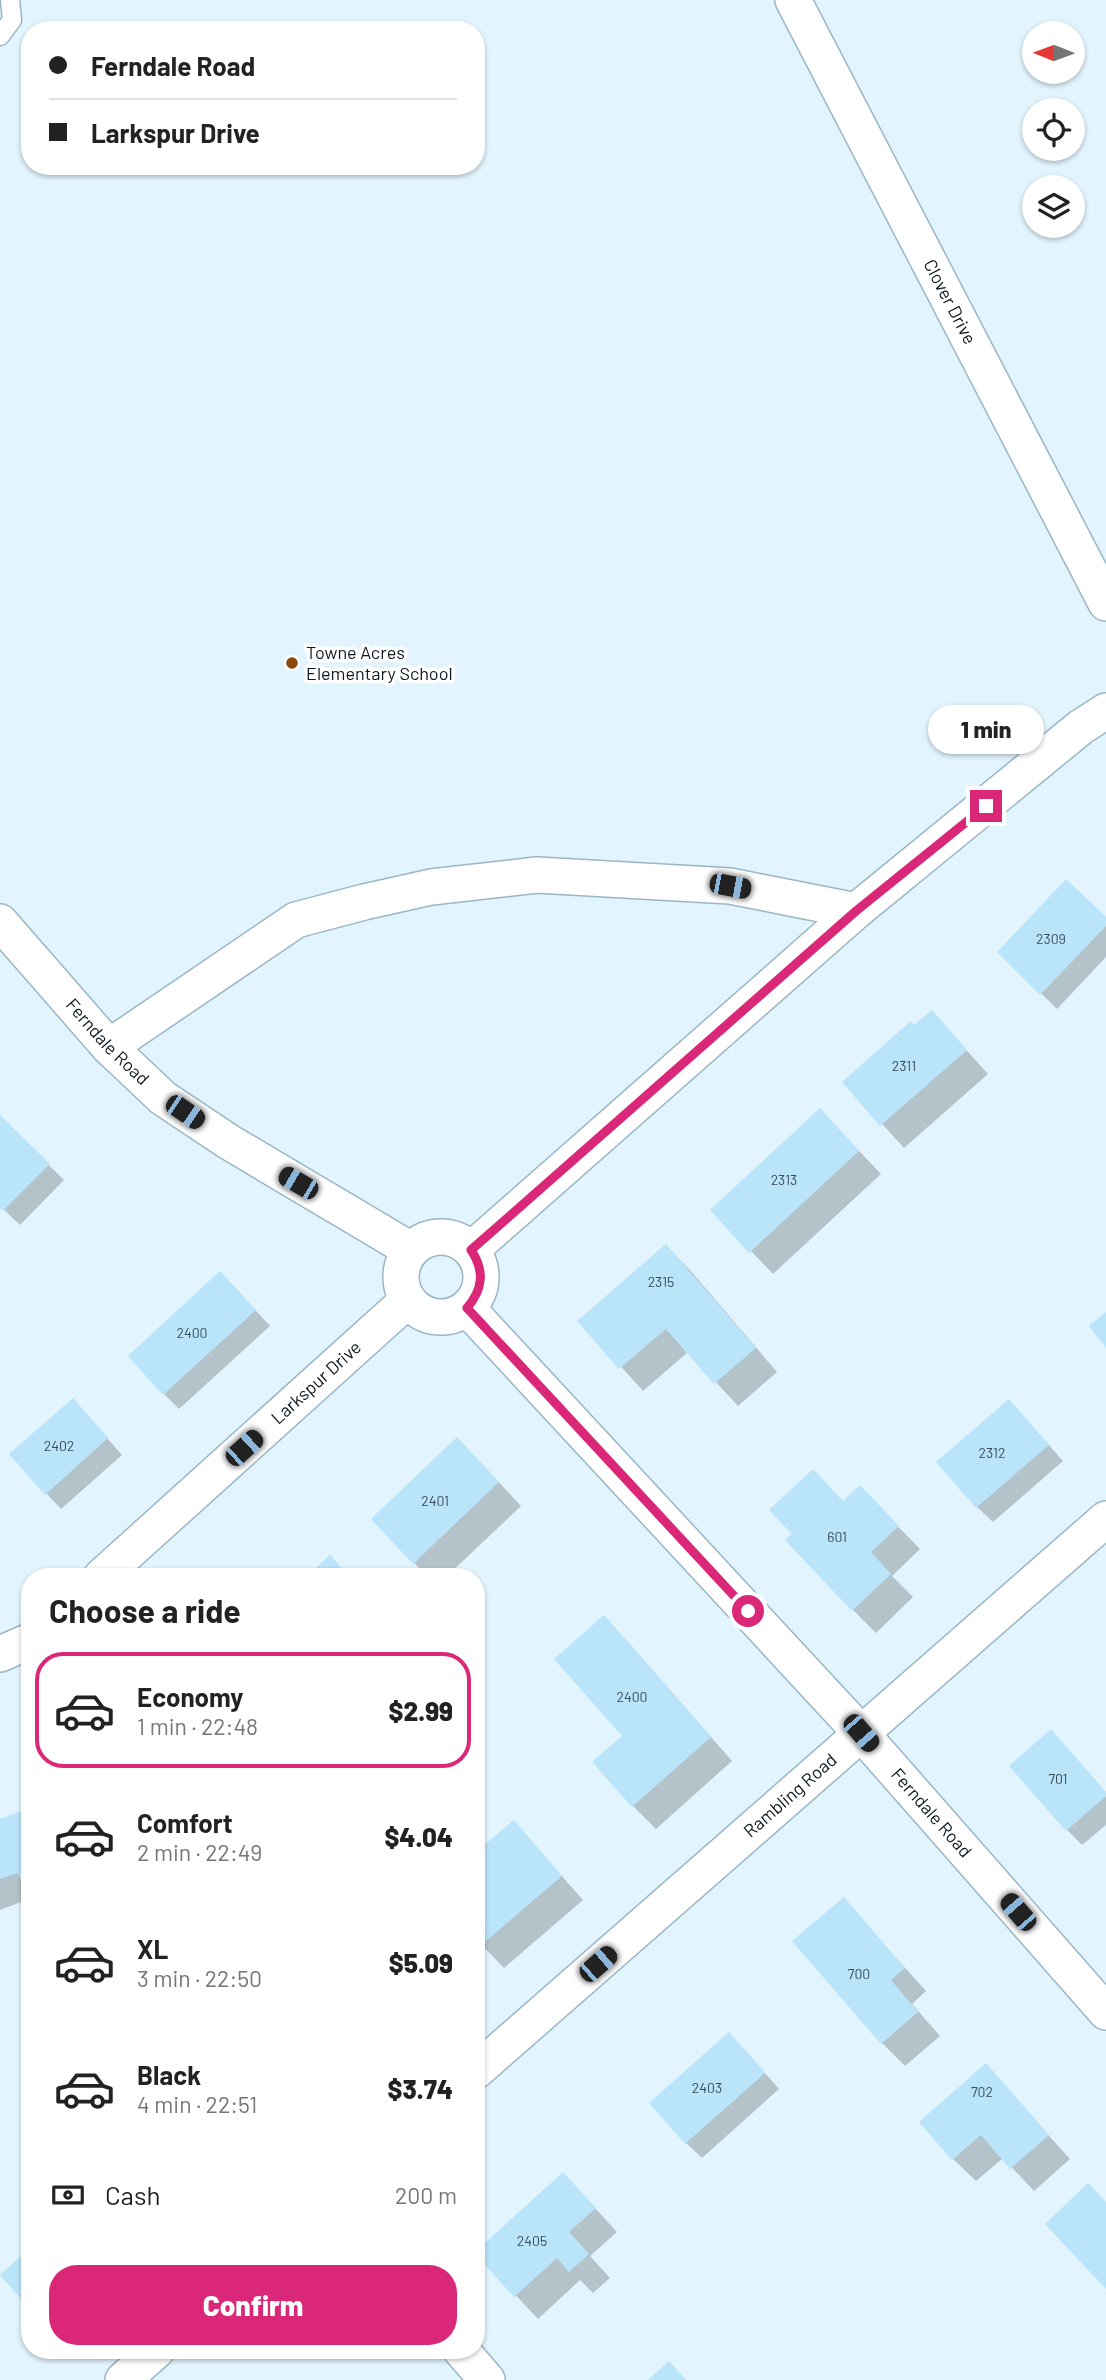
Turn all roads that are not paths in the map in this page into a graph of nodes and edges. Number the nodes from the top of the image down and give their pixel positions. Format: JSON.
{"nodes":[{"id":1,"x":10,"y":0,"type":"edge"},
{"id":2,"x":793,"y":0,"type":"edge"},
{"id":3,"x":0,"y":36,"type":"edge"},
{"id":4,"x":1106,"y":603,"type":"edge"},
{"id":5,"x":1106,"y":711,"type":"edge"},
{"id":6,"x":856,"y":911,"type":"junction"},
{"id":7,"x":0,"y":922,"type":"edge"},
{"id":8,"x":109,"y":1047,"type":"junction"},
{"id":9,"x":411,"y":1250,"type":"junction"},
{"id":10,"x":471,"y":1250,"type":"junction"},
{"id":11,"x":408,"y":1300,"type":"junction"},
{"id":12,"x":467,"y":1308,"type":"junction"},
{"id":13,"x":1106,"y":1519,"type":"edge"},
{"id":14,"x":111,"y":1568,"type":"edge"},
{"id":15,"x":21,"y":1645,"type":"edge"},
{"id":16,"x":0,"y":1654,"type":"edge"},
{"id":17,"x":861,"y":1733,"type":"junction"},
{"id":18,"x":1106,"y":2012,"type":"edge"},
{"id":19,"x":485,"y":2063,"type":"edge"},
{"id":20,"x":147,"y":2359,"type":"edge"},
{"id":21,"x":469,"y":2359,"type":"edge"},
{"id":22,"x":123,"y":2380,"type":"edge"},
{"id":23,"x":487,"y":2380,"type":"edge"}],
"edges":[{"from":1,"to":3,"type":"lane"},
{"from":2,"to":4,"type":"street","name":"Clover Drive"},
{"from":5,"to":6,"type":"street"},
{"from":6,"to":8,"type":"street"},
{"from":6,"to":10,"type":"street"},
{"from":7,"to":8,"type":"street","name":"Ferndale Road"},
{"from":8,"to":9,"type":"street","name":"Ferndale Road"},
{"from":9,"to":10,"type":"street"},
{"from":9,"to":11,"type":"street"},
{"from":10,"to":12,"type":"street"},
{"from":11,"to":12,"type":"street"},
{"from":11,"to":14,"type":"street","name":"Larkspur Drive"},
{"from":12,"to":17,"type":"street","name":"Ferndale Road"},
{"from":13,"to":17,"type":"street","name":"Rambling Road"},
{"from":15,"to":16,"type":"street"},
{"from":17,"to":18,"type":"street","name":"Ferndale Road"},
{"from":17,"to":19,"type":"street","name":"Rambling Road"},
{"from":20,"to":22,"type":"street"},
{"from":21,"to":23,"type":"street"}]}
